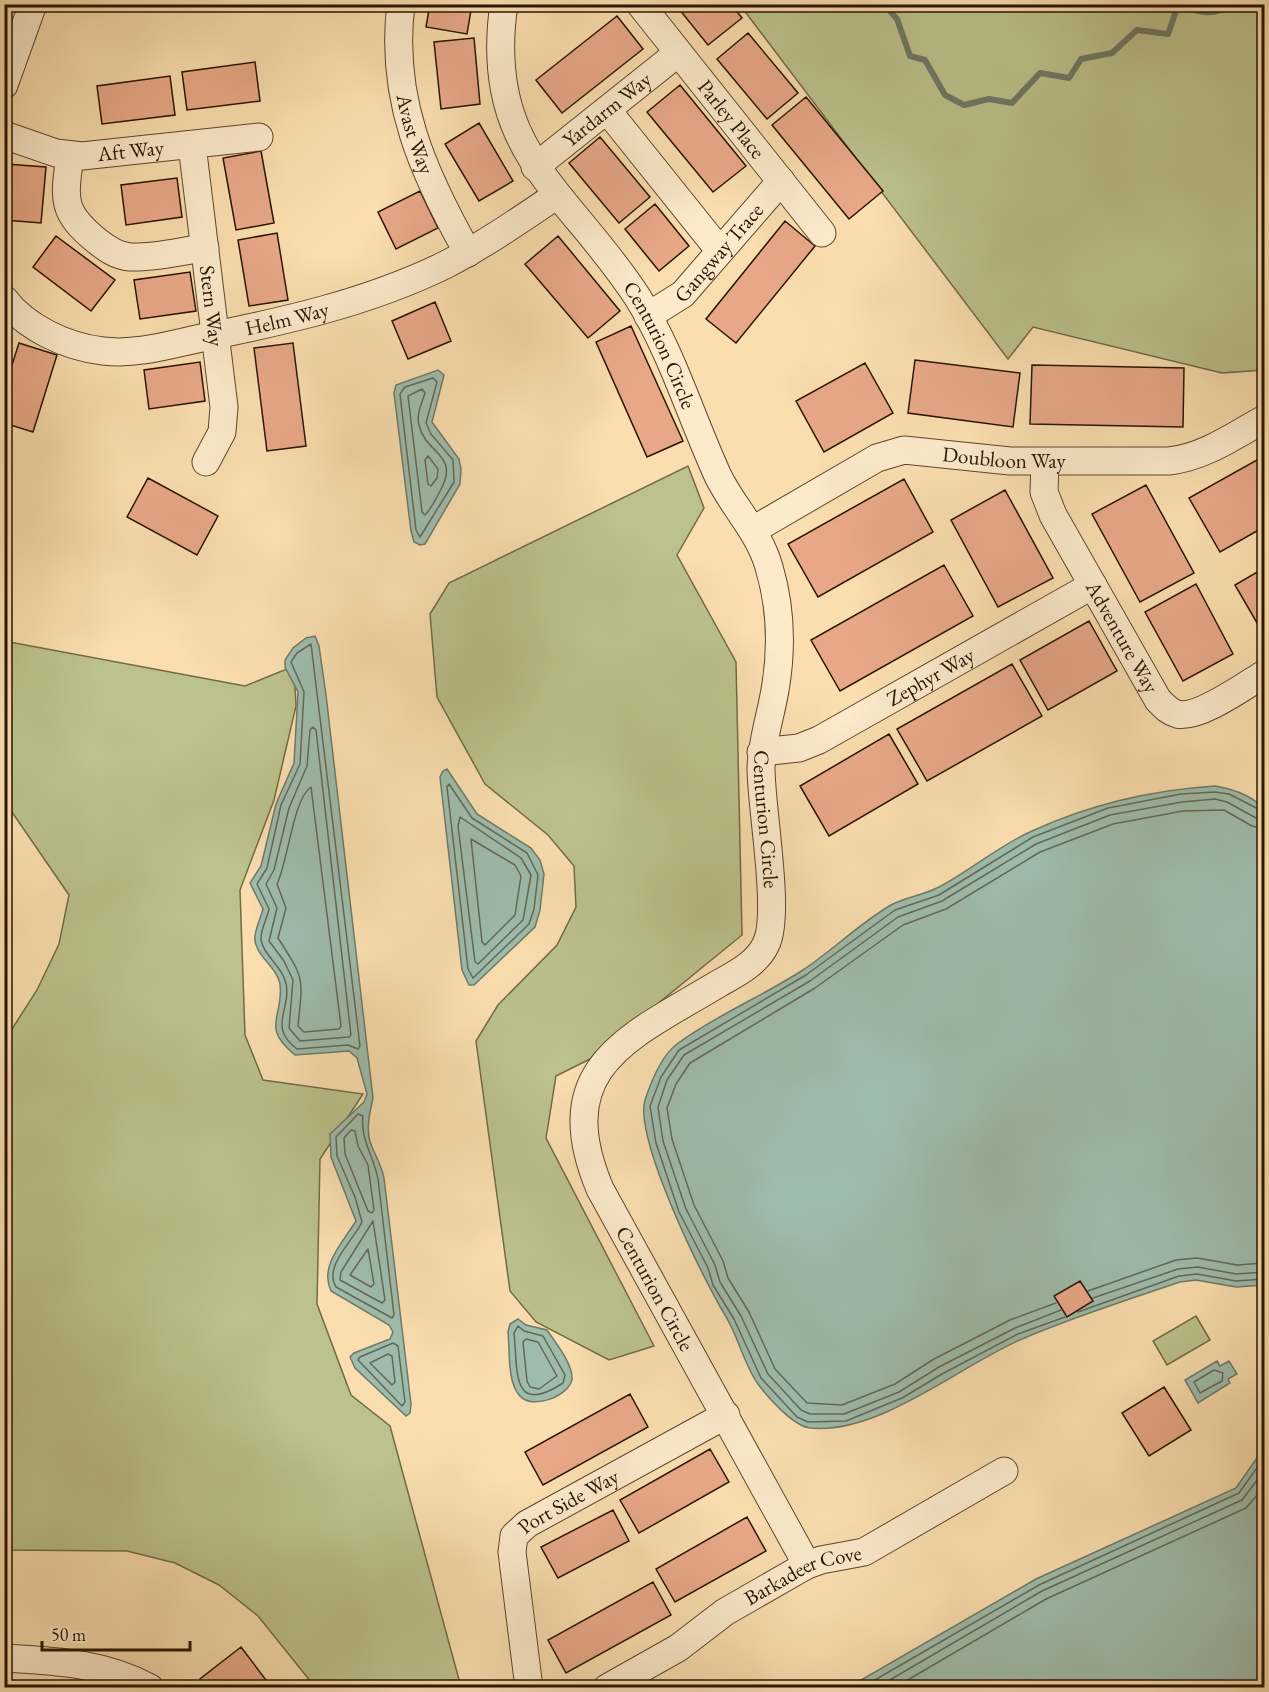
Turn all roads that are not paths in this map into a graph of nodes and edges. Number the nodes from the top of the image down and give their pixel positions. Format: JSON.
{"nodes":[{"id":1,"x":33,"y":4,"type":"edge"},
{"id":2,"x":401,"y":4,"type":"edge"},
{"id":3,"x":504,"y":4,"type":"edge"},
{"id":4,"x":640,"y":4,"type":"edge"},
{"id":5,"x":678,"y":53,"type":"junction"},
{"id":6,"x":4,"y":85,"type":"edge"},
{"id":7,"x":607,"y":110,"type":"junction"},
{"id":8,"x":4,"y":135,"type":"edge"},
{"id":9,"x":259,"y":137,"type":"dead end"},
{"id":10,"x":192,"y":145,"type":"junction"},
{"id":11,"x":70,"y":156,"type":"junction"},
{"id":12,"x":535,"y":167,"type":"junction"},
{"id":13,"x":781,"y":181,"type":"junction"},
{"id":14,"x":557,"y":195,"type":"junction"},
{"id":15,"x":822,"y":233,"type":"dead end"},
{"id":16,"x":205,"y":248,"type":"junction"},
{"id":17,"x":720,"y":251,"type":"junction"},
{"id":18,"x":468,"y":253,"type":"junction"},
{"id":19,"x":7,"y":308,"type":"edge"},
{"id":20,"x":648,"y":316,"type":"junction"},
{"id":21,"x":215,"y":335,"type":"junction"},
{"id":22,"x":1264,"y":419,"type":"edge"},
{"id":23,"x":206,"y":462,"type":"dead end"},
{"id":24,"x":1045,"y":462,"type":"junction"},
{"id":25,"x":753,"y":530,"type":"junction"},
{"id":26,"x":1093,"y":585,"type":"junction"},
{"id":27,"x":1264,"y":674,"type":"edge"},
{"id":28,"x":761,"y":752,"type":"junction"},
{"id":29,"x":726,"y":1415,"type":"junction"},
{"id":30,"x":1004,"y":1471,"type":"dead end"},
{"id":31,"x":807,"y":1565,"type":"junction"},
{"id":32,"x":4,"y":1659,"type":"edge"},
{"id":33,"x":150,"y":1688,"type":"edge"},
{"id":34,"x":529,"y":1688,"type":"edge"},
{"id":35,"x":607,"y":1688,"type":"edge"}],
"edges":[{"from":1,"to":6,"type":"street"},
{"from":2,"to":18,"type":"street","name":"Avast Way"},
{"from":3,"to":12,"type":"street","name":"Centurion Circle"},
{"from":4,"to":5,"type":"street","name":"Parley Place"},
{"from":5,"to":7,"type":"street","name":"Yardarm Way"},
{"from":5,"to":13,"type":"street","name":"Parley Place"},
{"from":7,"to":12,"type":"street","name":"Yardarm Way"},
{"from":7,"to":17,"type":"street"},
{"from":8,"to":11,"type":"street","name":"Aft Way"},
{"from":9,"to":10,"type":"street","name":"Aft Way"},
{"from":10,"to":11,"type":"street","name":"Aft Way"},
{"from":10,"to":16,"type":"street","name":"Stern Way"},
{"from":11,"to":16,"type":"street"},
{"from":12,"to":14,"type":"street","name":"Centurion Circle"},
{"from":13,"to":15,"type":"street","name":"Parley Place"},
{"from":13,"to":17,"type":"street","name":"Gangway Trace"},
{"from":14,"to":18,"type":"street","name":"Helm Way"},
{"from":14,"to":20,"type":"street","name":"Centurion Circle"},
{"from":16,"to":21,"type":"street","name":"Stern Way"},
{"from":17,"to":20,"type":"street","name":"Gangway Trace"},
{"from":18,"to":21,"type":"street","name":"Helm Way"},
{"from":19,"to":21,"type":"street","name":"Helm Way"},
{"from":20,"to":25,"type":"street","name":"Centurion Circle"},
{"from":21,"to":23,"type":"street","name":"Stern Way"},
{"from":22,"to":24,"type":"street","name":"Doubloon Way"},
{"from":24,"to":25,"type":"street","name":"Doubloon Way"},
{"from":24,"to":26,"type":"street","name":"Adventure Way"},
{"from":25,"to":28,"type":"street","name":"Centurion Circle"},
{"from":26,"to":27,"type":"street","name":"Adventure Way"},
{"from":26,"to":28,"type":"street","name":"Zephyr Way"},
{"from":28,"to":29,"type":"street","name":"Centurion Circle"},
{"from":29,"to":31,"type":"street","name":"Centurion Circle"},
{"from":29,"to":34,"type":"street","name":"Port Side Way"},
{"from":30,"to":31,"type":"street","name":"Barkadeer Cove"},
{"from":31,"to":35,"type":"street","name":"Barkadeer Cove"},
{"from":32,"to":33,"type":"street"}]}
